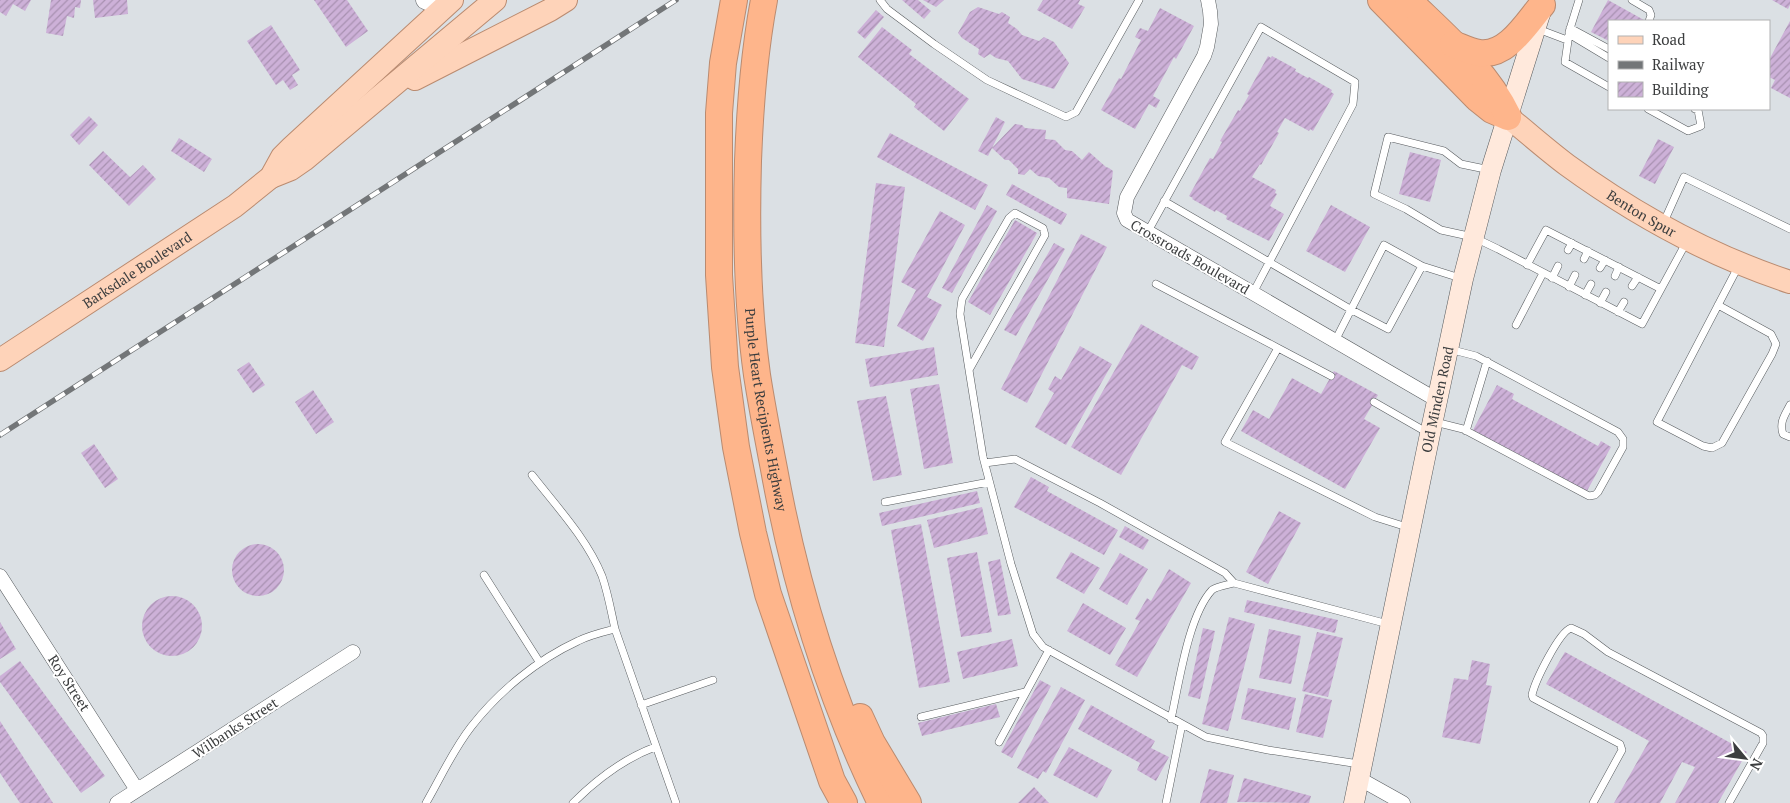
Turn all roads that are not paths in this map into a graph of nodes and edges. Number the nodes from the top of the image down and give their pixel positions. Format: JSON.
{"nodes":[{"id":1,"x":495,"y":0,"type":"edge"},
{"id":2,"x":566,"y":0,"type":"edge"},
{"id":3,"x":734,"y":0,"type":"edge"},
{"id":4,"x":764,"y":0,"type":"edge"},
{"id":5,"x":880,"y":0,"type":"edge"},
{"id":6,"x":1139,"y":0,"type":"edge"},
{"id":7,"x":1208,"y":0,"type":"edge"},
{"id":8,"x":1381,"y":0,"type":"edge"},
{"id":9,"x":1408,"y":0,"type":"edge"},
{"id":10,"x":1579,"y":0,"type":"edge"},
{"id":11,"x":1632,"y":0,"type":"edge"},
{"id":12,"x":441,"y":2,"type":"edge"},
{"id":13,"x":1540,"y":11,"type":"edge"},
{"id":14,"x":1650,"y":20,"type":"edge"},
{"id":15,"x":460,"y":30,"type":"junction"},
{"id":16,"x":1569,"y":34,"type":"junction"},
{"id":17,"x":1453,"y":44,"type":"junction"},
{"id":18,"x":474,"y":49,"type":"junction"},
{"id":19,"x":1608,"y":49,"type":"edge"},
{"id":20,"x":1608,"y":57,"type":"edge"},
{"id":21,"x":1608,"y":86,"type":"edge"},
{"id":22,"x":1650,"y":110,"type":"edge"},
{"id":23,"x":1698,"y":110,"type":"edge"},
{"id":24,"x":1508,"y":116,"type":"junction"},
{"id":25,"x":347,"y":124,"type":"junction"},
{"id":26,"x":1491,"y":170,"type":"junction"},
{"id":27,"x":271,"y":177,"type":"junction"},
{"id":28,"x":1164,"y":201,"type":"junction"},
{"id":29,"x":1661,"y":227,"type":"junction"},
{"id":30,"x":1790,"y":230,"type":"edge"},
{"id":31,"x":1147,"y":233,"type":"junction"},
{"id":32,"x":1473,"y":237,"type":"junction"},
{"id":33,"x":1688,"y":241,"type":"junction"},
{"id":34,"x":1588,"y":251,"type":"junction"},
{"id":35,"x":1584,"y":259,"type":"dead end"},
{"id":36,"x":1605,"y":260,"type":"junction"},
{"id":37,"x":1270,"y":261,"type":"junction"},
{"id":38,"x":1739,"y":264,"type":"junction"},
{"id":39,"x":1527,"y":265,"type":"junction"},
{"id":40,"x":1422,"y":266,"type":"junction"},
{"id":41,"x":1558,"y":266,"type":"dead end"},
{"id":42,"x":1619,"y":267,"type":"junction"},
{"id":43,"x":1600,"y":268,"type":"dead end"},
{"id":44,"x":1543,"y":274,"type":"junction"},
{"id":45,"x":1575,"y":275,"type":"dead end"},
{"id":46,"x":1615,"y":276,"type":"dead end"},
{"id":47,"x":1638,"y":277,"type":"junction"},
{"id":48,"x":1552,"y":278,"type":"junction"},
{"id":49,"x":1463,"y":279,"type":"junction"},
{"id":50,"x":1790,"y":282,"type":"edge"},
{"id":51,"x":1156,"y":284,"type":"dead end"},
{"id":52,"x":1591,"y":284,"type":"dead end"},
{"id":53,"x":1632,"y":286,"type":"dead end"},
{"id":54,"x":1569,"y":287,"type":"junction"},
{"id":55,"x":1661,"y":289,"type":"junction"},
{"id":56,"x":1606,"y":292,"type":"dead end"},
{"id":57,"x":1253,"y":294,"type":"junction"},
{"id":58,"x":1585,"y":295,"type":"junction"},
{"id":59,"x":1624,"y":302,"type":"dead end"},
{"id":60,"x":1600,"y":303,"type":"junction"},
{"id":61,"x":1718,"y":305,"type":"junction"},
{"id":62,"x":1350,"y":308,"type":"junction"},
{"id":63,"x":1618,"y":312,"type":"junction"},
{"id":64,"x":1516,"y":325,"type":"dead end"},
{"id":65,"x":1334,"y":341,"type":"junction"},
{"id":66,"x":1278,"y":348,"type":"junction"},
{"id":67,"x":1448,"y":349,"type":"junction"},
{"id":68,"x":0,"y":360,"type":"edge"},
{"id":69,"x":1487,"y":362,"type":"junction"},
{"id":70,"x":969,"y":370,"type":"junction"},
{"id":71,"x":1331,"y":376,"type":"dead end"},
{"id":72,"x":1437,"y":400,"type":"junction"},
{"id":73,"x":1374,"y":402,"type":"dead end"},
{"id":74,"x":1790,"y":405,"type":"edge"},
{"id":75,"x":1431,"y":428,"type":"junction"},
{"id":76,"x":1466,"y":431,"type":"junction"},
{"id":77,"x":1790,"y":438,"type":"edge"},
{"id":78,"x":985,"y":463,"type":"junction"},
{"id":79,"x":532,"y":475,"type":"dead end"},
{"id":80,"x":990,"y":482,"type":"junction"},
{"id":81,"x":885,"y":502,"type":"dead end"},
{"id":82,"x":1410,"y":528,"type":"junction"},
{"id":83,"x":484,"y":575,"type":"dead end"},
{"id":84,"x":0,"y":576,"type":"edge"},
{"id":85,"x":1234,"y":583,"type":"junction"},
{"id":86,"x":805,"y":607,"type":"junction"},
{"id":87,"x":1391,"y":624,"type":"junction"},
{"id":88,"x":615,"y":628,"type":"junction"},
{"id":89,"x":1049,"y":650,"type":"junction"},
{"id":90,"x":353,"y":652,"type":"dead end"},
{"id":91,"x":540,"y":663,"type":"junction"},
{"id":92,"x":712,"y":680,"type":"dead end"},
{"id":93,"x":1026,"y":692,"type":"junction"},
{"id":94,"x":641,"y":706,"type":"junction"},
{"id":95,"x":921,"y":717,"type":"dead end"},
{"id":96,"x":1171,"y":718,"type":"junction"},
{"id":97,"x":1182,"y":724,"type":"junction"},
{"id":98,"x":999,"y":742,"type":"dead end"},
{"id":99,"x":655,"y":747,"type":"junction"},
{"id":100,"x":1361,"y":772,"type":"junction"},
{"id":101,"x":137,"y":790,"type":"junction"},
{"id":102,"x":839,"y":796,"type":"edge"},
{"id":103,"x":1357,"y":802,"type":"edge"},
{"id":104,"x":117,"y":803,"type":"edge"},
{"id":105,"x":426,"y":803,"type":"edge"},
{"id":106,"x":573,"y":803,"type":"edge"},
{"id":107,"x":676,"y":803,"type":"edge"},
{"id":108,"x":881,"y":803,"type":"edge"},
{"id":109,"x":908,"y":803,"type":"edge"},
{"id":110,"x":1166,"y":803,"type":"edge"},
{"id":111,"x":1402,"y":803,"type":"edge"},
{"id":112,"x":1593,"y":803,"type":"edge"},
{"id":113,"x":1729,"y":803,"type":"edge"}],
"edges":[{"from":1,"to":15,"type":"main road","name":"Barksdale Boulevard"},
{"from":2,"to":18,"type":"main road"},
{"from":3,"to":102,"type":"highway"},
{"from":4,"to":86,"type":"highway","name":"Purple Heart Recipients Highway"},
{"from":5,"to":6,"type":"lane"},
{"from":7,"to":31,"type":"street","name":"Crossroads Boulevard"},
{"from":8,"to":24,"type":"highway"},
{"from":9,"to":17,"type":"highway"},
{"from":10,"to":16,"type":"lane"},
{"from":11,"to":14,"type":"lane"},
{"from":12,"to":15,"type":"street"},
{"from":12,"to":27,"type":"main road","name":"Barksdale Boulevard"},
{"from":13,"to":16,"type":"lane"},
{"from":13,"to":17,"type":"highway"},
{"from":13,"to":24,"type":"main road","name":"Old Minden Road"},
{"from":15,"to":18,"type":"street"},
{"from":15,"to":25,"type":"main road","name":"Barksdale Boulevard"},
{"from":16,"to":19,"type":"lane"},
{"from":16,"to":20,"type":"lane"},
{"from":16,"to":21,"type":"lane"},
{"from":17,"to":24,"type":"highway"},
{"from":18,"to":25,"type":"main road"},
{"from":22,"to":23,"type":"lane"},
{"from":24,"to":26,"type":"main road","name":"Old Minden Road"},
{"from":24,"to":29,"type":"main road","name":"Benton Spur"},
{"from":25,"to":27,"type":"main road","name":"Barksdale Boulevard"},
{"from":26,"to":32,"type":"main road","name":"Old Minden Road"},
{"from":26,"to":32,"type":"lane"},
{"from":27,"to":68,"type":"main road","name":"Barksdale Boulevard"},
{"from":28,"to":31,"type":"lane"},
{"from":28,"to":37,"type":"lane"},
{"from":28,"to":37,"type":"lane"},
{"from":29,"to":30,"type":"lane"},
{"from":29,"to":33,"type":"main road","name":"Benton Spur"},
{"from":31,"to":57,"type":"street","name":"Crossroads Boulevard"},
{"from":32,"to":39,"type":"lane"},
{"from":32,"to":49,"type":"main road","name":"Old Minden Road"},
{"from":33,"to":38,"type":"main road","name":"Benton Spur"},
{"from":33,"to":55,"type":"lane"},
{"from":34,"to":35,"type":"lane"},
{"from":34,"to":36,"type":"lane"},
{"from":34,"to":39,"type":"lane"},
{"from":36,"to":42,"type":"lane"},
{"from":36,"to":43,"type":"lane"},
{"from":37,"to":57,"type":"lane"},
{"from":37,"to":62,"type":"lane"},
{"from":38,"to":50,"type":"main road","name":"Benton Spur"},
{"from":38,"to":61,"type":"lane"},
{"from":39,"to":44,"type":"lane"},
{"from":40,"to":49,"type":"lane"},
{"from":40,"to":62,"type":"lane"},
{"from":40,"to":62,"type":"lane"},
{"from":41,"to":48,"type":"lane"},
{"from":42,"to":46,"type":"lane"},
{"from":42,"to":47,"type":"lane"},
{"from":44,"to":48,"type":"lane"},
{"from":44,"to":64,"type":"lane"},
{"from":45,"to":54,"type":"lane"},
{"from":47,"to":53,"type":"lane"},
{"from":47,"to":55,"type":"lane"},
{"from":48,"to":54,"type":"lane"},
{"from":49,"to":67,"type":"main road","name":"Old Minden Road"},
{"from":51,"to":66,"type":"lane"},
{"from":52,"to":58,"type":"lane"},
{"from":54,"to":58,"type":"lane"},
{"from":55,"to":63,"type":"lane"},
{"from":56,"to":60,"type":"lane"},
{"from":57,"to":65,"type":"street","name":"Crossroads Boulevard"},
{"from":58,"to":60,"type":"lane"},
{"from":59,"to":63,"type":"lane"},
{"from":60,"to":63,"type":"lane"},
{"from":61,"to":61,"type":"lane"},
{"from":62,"to":65,"type":"lane"},
{"from":65,"to":72,"type":"street","name":"Crossroads Boulevard"},
{"from":66,"to":71,"type":"lane"},
{"from":66,"to":82,"type":"lane"},
{"from":67,"to":69,"type":"lane"},
{"from":67,"to":72,"type":"main road","name":"Old Minden Road"},
{"from":69,"to":76,"type":"lane"},
{"from":69,"to":76,"type":"lane"},
{"from":70,"to":70,"type":"lane"},
{"from":70,"to":78,"type":"lane"},
{"from":72,"to":75,"type":"main road","name":"Old Minden Road"},
{"from":73,"to":75,"type":"lane"},
{"from":74,"to":77,"type":"lane"},
{"from":75,"to":76,"type":"lane"},
{"from":75,"to":82,"type":"main road","name":"Old Minden Road"},
{"from":78,"to":80,"type":"lane"},
{"from":78,"to":85,"type":"lane"},
{"from":79,"to":88,"type":"lane"},
{"from":80,"to":81,"type":"lane"},
{"from":80,"to":89,"type":"lane"},
{"from":82,"to":87,"type":"main road","name":"Old Minden Road"},
{"from":83,"to":91,"type":"lane"},
{"from":84,"to":101,"type":"street","name":"Roy Street"},
{"from":85,"to":87,"type":"lane"},
{"from":85,"to":96,"type":"lane"},
{"from":86,"to":108,"type":"highway","name":"Purple Heart Recipients Highway"},
{"from":86,"to":109,"type":"highway"},
{"from":87,"to":100,"type":"main road","name":"Old Minden Road"},
{"from":88,"to":91,"type":"lane"},
{"from":88,"to":94,"type":"lane"},
{"from":89,"to":93,"type":"lane"},
{"from":89,"to":96,"type":"lane"},
{"from":90,"to":101,"type":"street","name":"Wilbanks Street"},
{"from":91,"to":105,"type":"lane"},
{"from":92,"to":94,"type":"lane"},
{"from":93,"to":95,"type":"lane"},
{"from":93,"to":98,"type":"lane"},
{"from":94,"to":99,"type":"lane"},
{"from":96,"to":97,"type":"lane"},
{"from":97,"to":100,"type":"lane"},
{"from":97,"to":110,"type":"lane"},
{"from":99,"to":106,"type":"lane"},
{"from":99,"to":107,"type":"lane"},
{"from":100,"to":103,"type":"main road","name":"Old Minden Road"},
{"from":100,"to":111,"type":"street"},
{"from":101,"to":104,"type":"street","name":"Wilbanks Street"},
{"from":112,"to":113,"type":"lane"}]}
